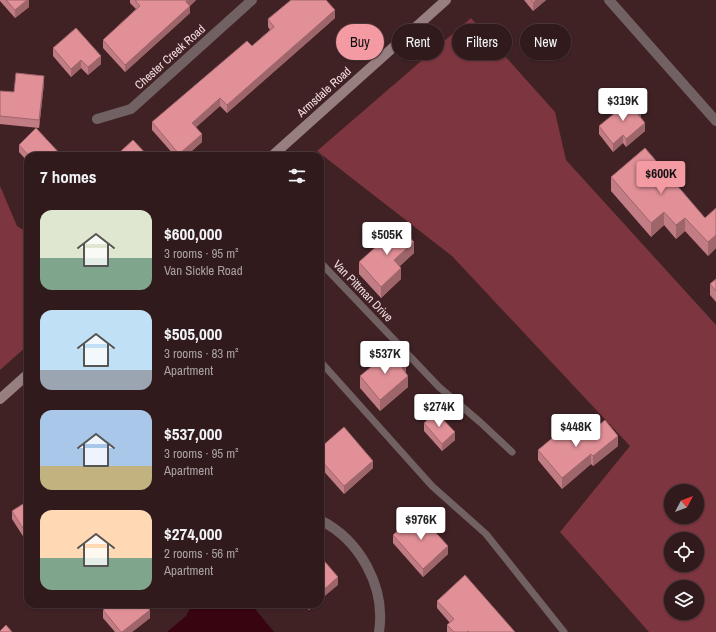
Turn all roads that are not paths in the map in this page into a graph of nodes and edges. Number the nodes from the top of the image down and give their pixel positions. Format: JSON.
{"nodes":[{"id":1,"x":252,"y":0,"type":"edge"},
{"id":2,"x":446,"y":0,"type":"edge"},
{"id":3,"x":609,"y":0,"type":"edge"},
{"id":4,"x":97,"y":119,"type":"dead end"},
{"id":5,"x":716,"y":121,"type":"edge"},
{"id":6,"x":276,"y":152,"type":"edge"},
{"id":7,"x":324,"y":266,"type":"edge"},
{"id":8,"x":324,"y":365,"type":"edge"},
{"id":9,"x":24,"y":378,"type":"edge"},
{"id":10,"x":0,"y":399,"type":"edge"},
{"id":11,"x":512,"y":452,"type":"dead end"},
{"id":12,"x":324,"y":523,"type":"edge"},
{"id":13,"x":379,"y":632,"type":"edge"},
{"id":14,"x":564,"y":632,"type":"edge"}],
"edges":[{"from":1,"to":4,"type":"street","name":"Chester Creek Road"},
{"from":2,"to":6,"type":"street","name":"Armsdale Road"},
{"from":3,"to":5,"type":"street"},
{"from":7,"to":11,"type":"lane","name":"Van Pittman Drive"},
{"from":8,"to":14,"type":"lane"},
{"from":9,"to":10,"type":"street"},
{"from":12,"to":13,"type":"street"}]}
